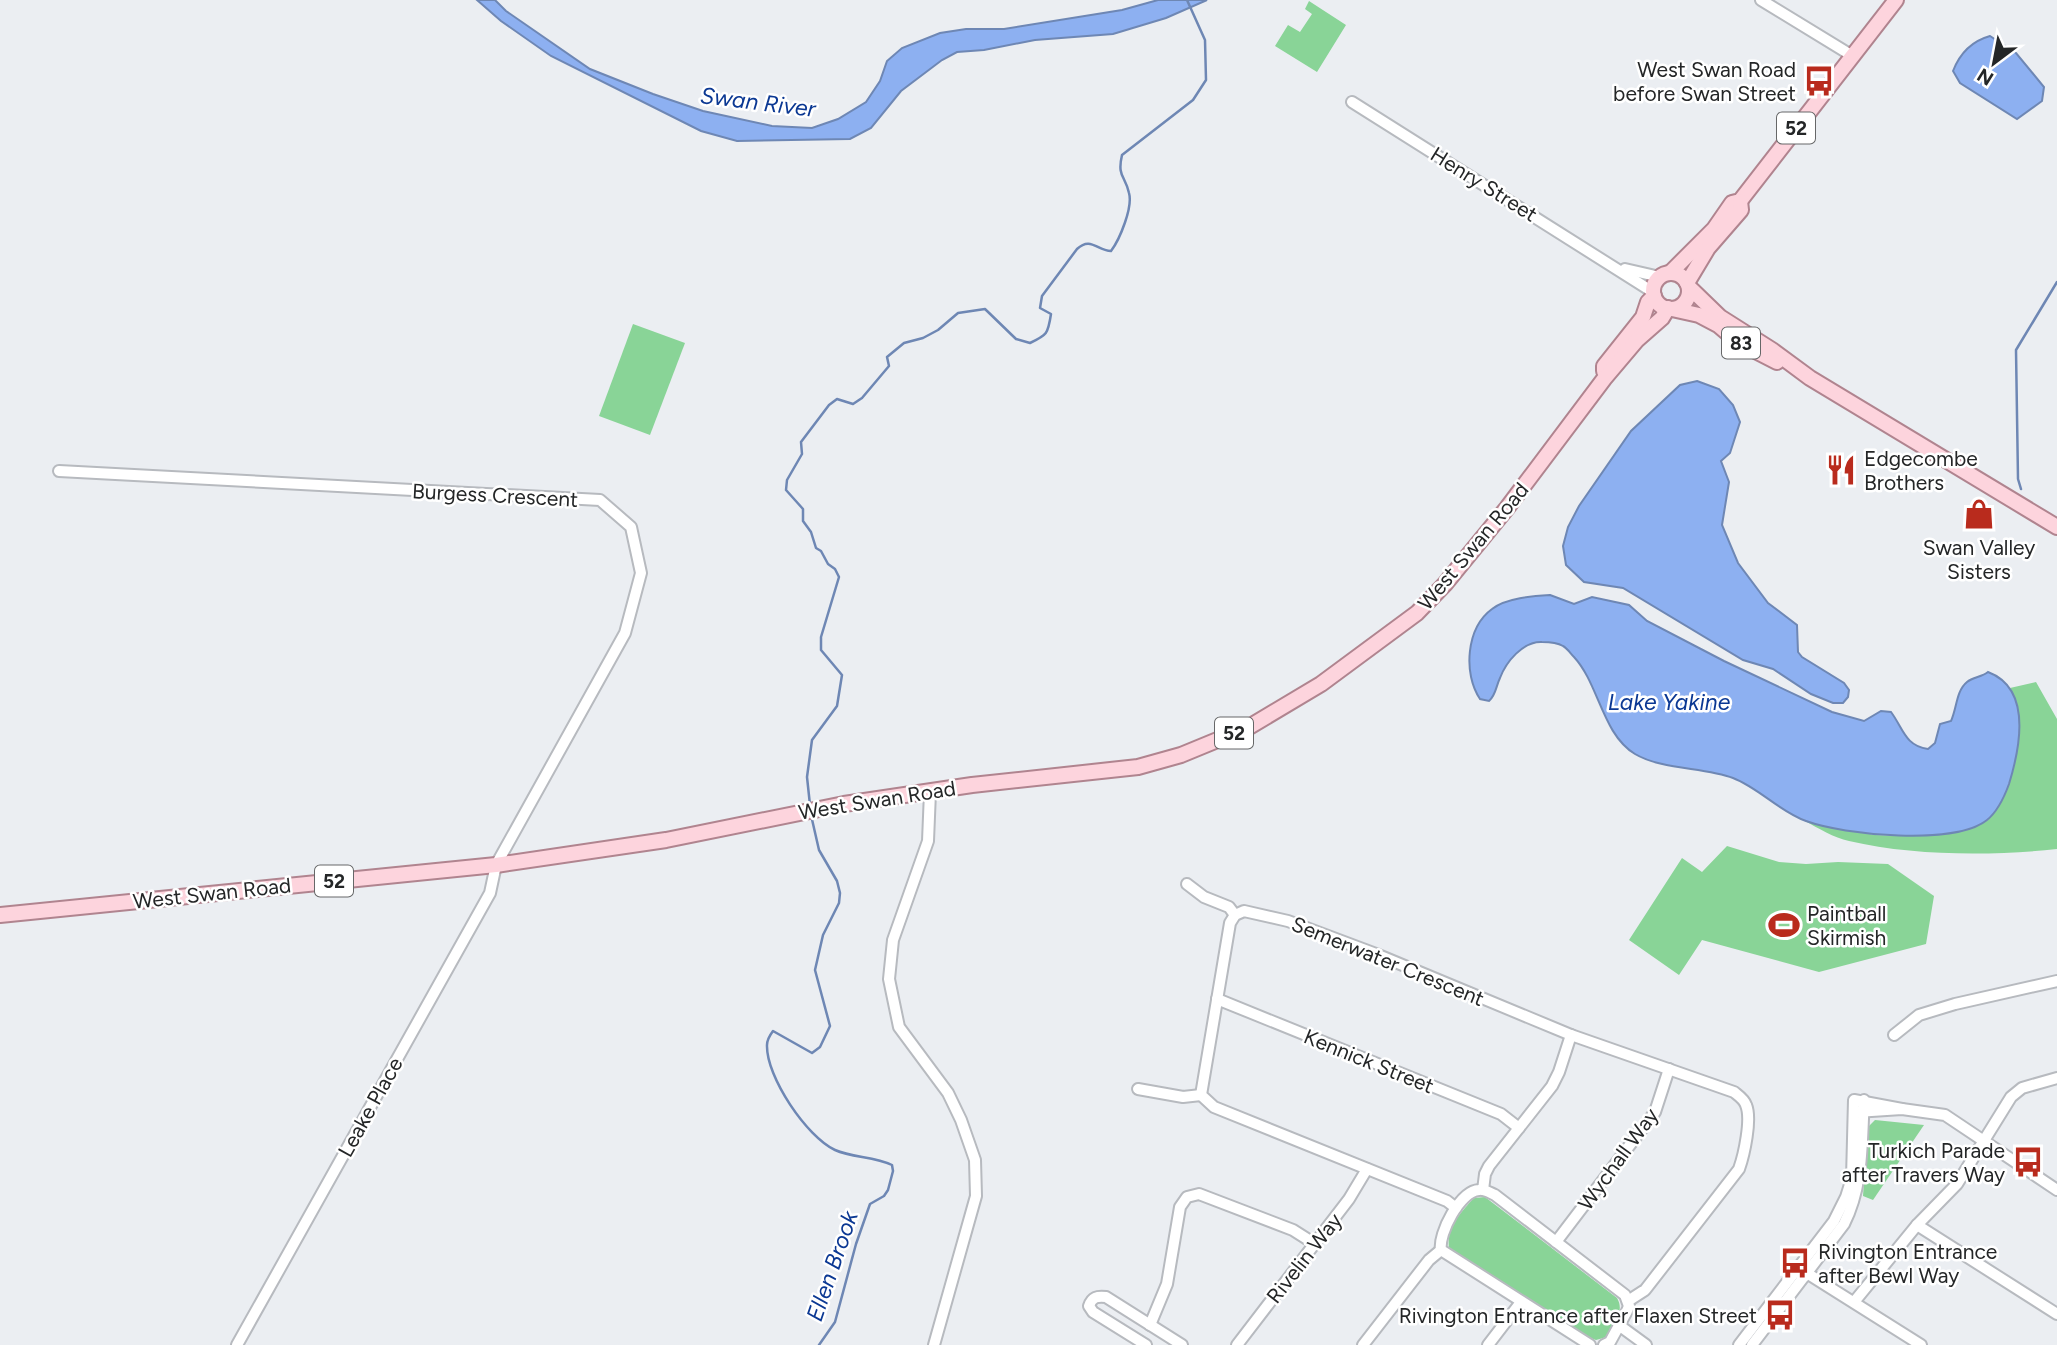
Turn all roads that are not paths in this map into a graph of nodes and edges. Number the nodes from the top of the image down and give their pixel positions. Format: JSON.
{"nodes":[{"id":1,"x":1761,"y":0,"type":"edge"},
{"id":2,"x":1896,"y":0,"type":"edge"},
{"id":3,"x":1851,"y":55,"type":"junction"},
{"id":4,"x":1352,"y":102,"type":"dead end"},
{"id":5,"x":1740,"y":201,"type":"junction"},
{"id":6,"x":1616,"y":267,"type":"junction"},
{"id":7,"x":1665,"y":275,"type":"junction"},
{"id":8,"x":1688,"y":285,"type":"junction"},
{"id":9,"x":1654,"y":294,"type":"junction"},
{"id":10,"x":1670,"y":308,"type":"junction"},
{"id":11,"x":1810,"y":378,"type":"junction"},
{"id":12,"x":1604,"y":379,"type":"junction"},
{"id":13,"x":59,"y":471,"type":"dead end"},
{"id":14,"x":2057,"y":527,"type":"edge"},
{"id":15,"x":930,"y":792,"type":"junction"},
{"id":16,"x":496,"y":865,"type":"junction"},
{"id":17,"x":1187,"y":884,"type":"dead end"},
{"id":18,"x":0,"y":915,"type":"edge"},
{"id":19,"x":1235,"y":915,"type":"junction"},
{"id":20,"x":2057,"y":981,"type":"edge"},
{"id":21,"x":1217,"y":999,"type":"junction"},
{"id":22,"x":1571,"y":1035,"type":"junction"},
{"id":23,"x":1894,"y":1035,"type":"dead end"},
{"id":24,"x":1669,"y":1069,"type":"junction"},
{"id":25,"x":2057,"y":1078,"type":"edge"},
{"id":26,"x":1138,"y":1089,"type":"dead end"},
{"id":27,"x":1201,"y":1096,"type":"junction"},
{"id":28,"x":1902,"y":1110,"type":"junction"},
{"id":29,"x":1858,"y":1113,"type":"junction"},
{"id":30,"x":1519,"y":1128,"type":"junction"},
{"id":31,"x":1984,"y":1140,"type":"junction"},
{"id":32,"x":1367,"y":1169,"type":"junction"},
{"id":33,"x":1483,"y":1190,"type":"junction"},
{"id":34,"x":2057,"y":1190,"type":"edge"},
{"id":35,"x":1456,"y":1208,"type":"junction"},
{"id":36,"x":1917,"y":1225,"type":"junction"},
{"id":37,"x":1556,"y":1242,"type":"junction"},
{"id":38,"x":1315,"y":1244,"type":"junction"},
{"id":39,"x":1441,"y":1250,"type":"junction"},
{"id":40,"x":1802,"y":1270,"type":"junction"},
{"id":41,"x":1628,"y":1301,"type":"junction"},
{"id":42,"x":1521,"y":1302,"type":"junction"},
{"id":43,"x":1854,"y":1303,"type":"junction"},
{"id":44,"x":2057,"y":1314,"type":"edge"},
{"id":45,"x":1150,"y":1325,"type":"junction"},
{"id":46,"x":1620,"y":1326,"type":"junction"},
{"id":47,"x":1127,"y":1340,"type":"edge"},
{"id":48,"x":237,"y":1345,"type":"edge"},
{"id":49,"x":934,"y":1345,"type":"edge"},
{"id":50,"x":1146,"y":1345,"type":"edge"},
{"id":51,"x":1182,"y":1345,"type":"edge"},
{"id":52,"x":1237,"y":1345,"type":"edge"},
{"id":53,"x":1363,"y":1345,"type":"edge"},
{"id":54,"x":1488,"y":1345,"type":"edge"},
{"id":55,"x":1590,"y":1345,"type":"edge"},
{"id":56,"x":1604,"y":1345,"type":"edge"},
{"id":57,"x":1646,"y":1345,"type":"edge"},
{"id":58,"x":1739,"y":1345,"type":"edge"},
{"id":59,"x":1752,"y":1345,"type":"edge"},
{"id":60,"x":1921,"y":1345,"type":"edge"}],
"edges":[{"from":1,"to":3,"type":"street"},
{"from":2,"to":3,"type":"main road","number":"52"},
{"from":3,"to":5,"type":"main road","number":"52"},
{"from":4,"to":6,"type":"street","name":"Henry Street"},
{"from":5,"to":7,"type":"main road","number":"52"},
{"from":5,"to":8,"type":"main road","number":"52"},
{"from":6,"to":7,"type":"street","name":"Henry Street"},
{"from":6,"to":9,"type":"street","name":"Henry Street"},
{"from":7,"to":8,"type":"main road"},
{"from":7,"to":9,"type":"main road","number":"52"},
{"from":8,"to":10,"type":"main road","number":"52"},
{"from":8,"to":11,"type":"main road","number":"83"},
{"from":9,"to":10,"type":"main road"},
{"from":9,"to":12,"type":"main road","name":"West Swan Road","number":"52"},
{"from":10,"to":11,"type":"main road","number":"83"},
{"from":10,"to":12,"type":"main road","name":"West Swan Road","number":"52"},
{"from":11,"to":14,"type":"main road","number":"83"},
{"from":12,"to":15,"type":"main road","name":"West Swan Road","number":"52"},
{"from":13,"to":16,"type":"street","name":"Burgess Crescent"},
{"from":15,"to":16,"type":"main road","name":"West Swan Road","number":"52"},
{"from":15,"to":49,"type":"street"},
{"from":16,"to":18,"type":"main road","name":"West Swan Road","number":"52"},
{"from":16,"to":48,"type":"street","name":"Leake Place"},
{"from":17,"to":19,"type":"street"},
{"from":19,"to":21,"type":"street"},
{"from":19,"to":22,"type":"street","name":"Semerwater Crescent"},
{"from":20,"to":23,"type":"street"},
{"from":21,"to":27,"type":"street"},
{"from":21,"to":30,"type":"street","name":"Kennick Street"},
{"from":22,"to":24,"type":"street","name":"Semerwater Crescent"},
{"from":22,"to":30,"type":"street"},
{"from":24,"to":37,"type":"street","name":"Wychall Way"},
{"from":24,"to":41,"type":"street","name":"Semerwater Crescent"},
{"from":25,"to":31,"type":"street"},
{"from":26,"to":27,"type":"street"},
{"from":27,"to":32,"type":"street"},
{"from":28,"to":29,"type":"street"},
{"from":28,"to":29,"type":"street"},
{"from":28,"to":31,"type":"street"},
{"from":29,"to":40,"type":"street"},
{"from":30,"to":33,"type":"street"},
{"from":31,"to":34,"type":"street"},
{"from":31,"to":36,"type":"street"},
{"from":32,"to":35,"type":"street"},
{"from":32,"to":38,"type":"street","name":"Rivelin Way"},
{"from":33,"to":35,"type":"street"},
{"from":33,"to":37,"type":"street"},
{"from":35,"to":39,"type":"street"},
{"from":36,"to":43,"type":"street"},
{"from":36,"to":44,"type":"street"},
{"from":37,"to":41,"type":"street"},
{"from":38,"to":45,"type":"street"},
{"from":38,"to":52,"type":"street","name":"Rivelin Way"},
{"from":39,"to":42,"type":"street"},
{"from":39,"to":53,"type":"street"},
{"from":40,"to":43,"type":"street"},
{"from":40,"to":58,"type":"street"},
{"from":40,"to":59,"type":"street"},
{"from":41,"to":46,"type":"street"},
{"from":42,"to":54,"type":"street"},
{"from":42,"to":55,"type":"street"},
{"from":43,"to":60,"type":"street"},
{"from":45,"to":47,"type":"street"},
{"from":45,"to":51,"type":"street"},
{"from":46,"to":56,"type":"street"},
{"from":46,"to":57,"type":"street"},
{"from":47,"to":50,"type":"street"}]}
